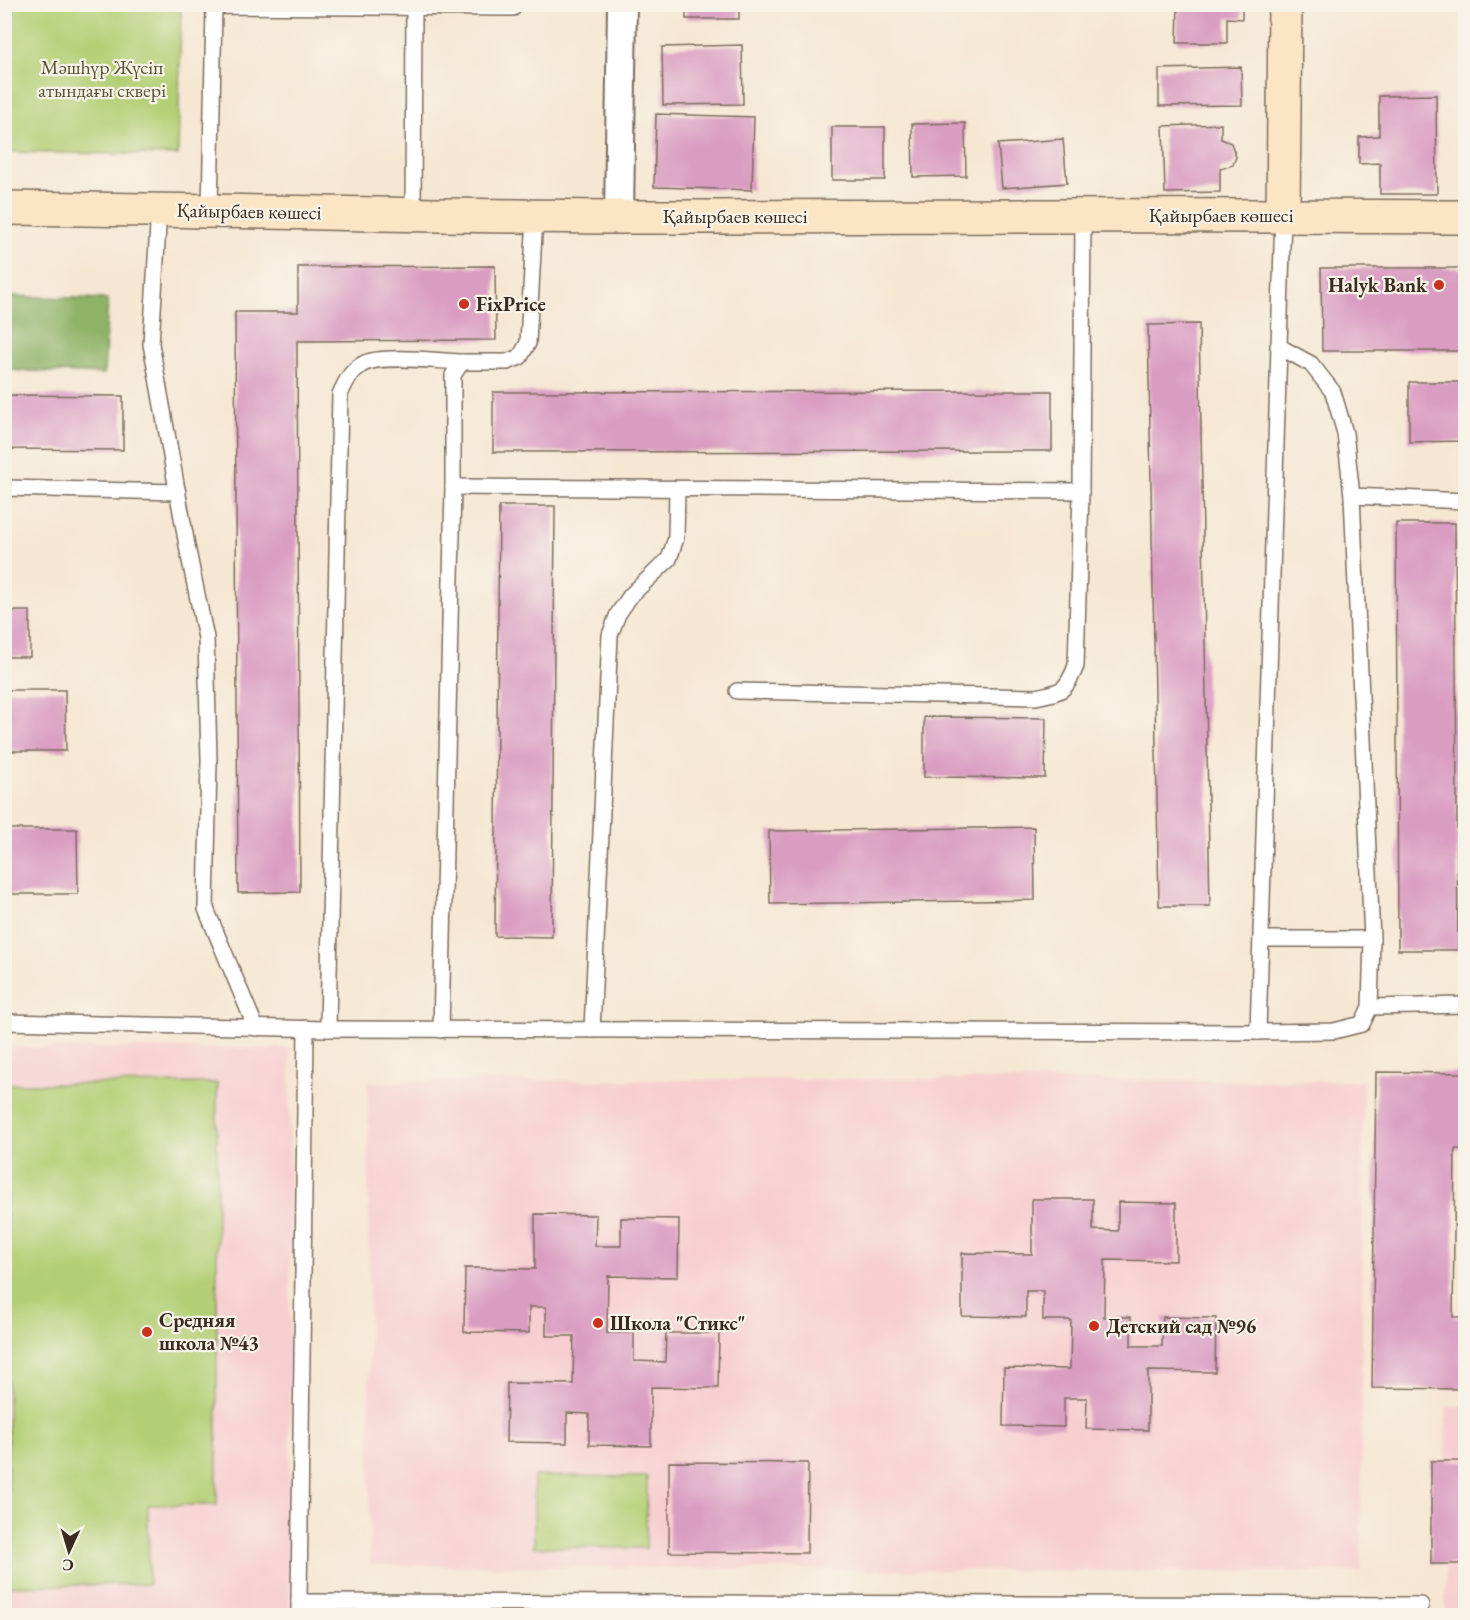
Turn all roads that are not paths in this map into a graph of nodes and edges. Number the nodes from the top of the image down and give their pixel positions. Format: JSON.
{"nodes":[{"id":1,"x":622,"y":4,"type":"edge"},
{"id":2,"x":1285,"y":4,"type":"edge"},
{"id":3,"x":414,"y":7,"type":"junction"},
{"id":4,"x":513,"y":8,"type":"dead end"},
{"id":5,"x":4,"y":208,"type":"edge"},
{"id":6,"x":159,"y":209,"type":"junction"},
{"id":7,"x":210,"y":210,"type":"junction"},
{"id":8,"x":413,"y":214,"type":"junction"},
{"id":9,"x":1283,"y":215,"type":"junction"},
{"id":10,"x":535,"y":216,"type":"junction"},
{"id":11,"x":1083,"y":216,"type":"junction"},
{"id":12,"x":619,"y":217,"type":"junction"},
{"id":13,"x":1466,"y":217,"type":"edge"},
{"id":14,"x":1278,"y":346,"type":"junction"},
{"id":15,"x":462,"y":362,"type":"junction"},
{"id":16,"x":453,"y":487,"type":"junction"},
{"id":17,"x":4,"y":488,"type":"edge"},
{"id":18,"x":677,"y":489,"type":"junction"},
{"id":19,"x":1080,"y":491,"type":"junction"},
{"id":20,"x":178,"y":492,"type":"junction"},
{"id":21,"x":1352,"y":496,"type":"junction"},
{"id":22,"x":1466,"y":501,"type":"edge"},
{"id":23,"x":737,"y":691,"type":"dead end"},
{"id":24,"x":1261,"y":939,"type":"junction"},
{"id":25,"x":1372,"y":939,"type":"junction"},
{"id":26,"x":1466,"y":1005,"type":"edge"},
{"id":27,"x":1370,"y":1007,"type":"junction"},
{"id":28,"x":4,"y":1022,"type":"edge"},
{"id":29,"x":256,"y":1028,"type":"junction"},
{"id":30,"x":306,"y":1028,"type":"junction"},
{"id":31,"x":328,"y":1029,"type":"junction"},
{"id":32,"x":441,"y":1030,"type":"junction"},
{"id":33,"x":592,"y":1030,"type":"junction"},
{"id":34,"x":1258,"y":1032,"type":"junction"},
{"id":35,"x":1421,"y":1605,"type":"dead end"},
{"id":36,"x":299,"y":1609,"type":"edge"},
{"id":37,"x":1250,"y":1610,"type":"edge"}],
"edges":[{"from":1,"to":12,"type":"street"},
{"from":2,"to":9,"type":"street"},
{"from":3,"to":4,"type":"lane"},
{"from":3,"to":7,"type":"lane"},
{"from":3,"to":8,"type":"lane"},
{"from":5,"to":6,"type":"street","name":"Қайырбаев көшесі"},
{"from":6,"to":7,"type":"street","name":"Қайырбаев көшесі"},
{"from":6,"to":20,"type":"lane"},
{"from":7,"to":8,"type":"street","name":"Қайырбаев көшесі"},
{"from":8,"to":10,"type":"street","name":"Қайырбаев көшесі"},
{"from":9,"to":11,"type":"street","name":"Қайырбаев көшесі"},
{"from":9,"to":13,"type":"street","name":"Қайырбаев көшесі"},
{"from":9,"to":14,"type":"lane"},
{"from":10,"to":12,"type":"street","name":"Қайырбаев көшесі"},
{"from":10,"to":15,"type":"lane"},
{"from":11,"to":12,"type":"street","name":"Қайырбаев көшесі"},
{"from":11,"to":19,"type":"lane"},
{"from":14,"to":21,"type":"lane"},
{"from":14,"to":24,"type":"lane"},
{"from":15,"to":16,"type":"lane"},
{"from":15,"to":31,"type":"lane"},
{"from":16,"to":18,"type":"lane"},
{"from":16,"to":32,"type":"lane"},
{"from":17,"to":20,"type":"lane"},
{"from":18,"to":19,"type":"lane"},
{"from":18,"to":33,"type":"lane"},
{"from":19,"to":23,"type":"lane"},
{"from":20,"to":29,"type":"lane"},
{"from":21,"to":22,"type":"lane"},
{"from":21,"to":25,"type":"lane"},
{"from":24,"to":25,"type":"lane"},
{"from":24,"to":34,"type":"lane"},
{"from":25,"to":27,"type":"lane"},
{"from":26,"to":27,"type":"lane"},
{"from":27,"to":34,"type":"lane"},
{"from":28,"to":29,"type":"lane"},
{"from":29,"to":30,"type":"lane"},
{"from":30,"to":31,"type":"lane"},
{"from":30,"to":36,"type":"lane"},
{"from":31,"to":32,"type":"lane"},
{"from":32,"to":33,"type":"lane"},
{"from":33,"to":34,"type":"lane"},
{"from":35,"to":37,"type":"lane"},
{"from":36,"to":37,"type":"lane"}]}
